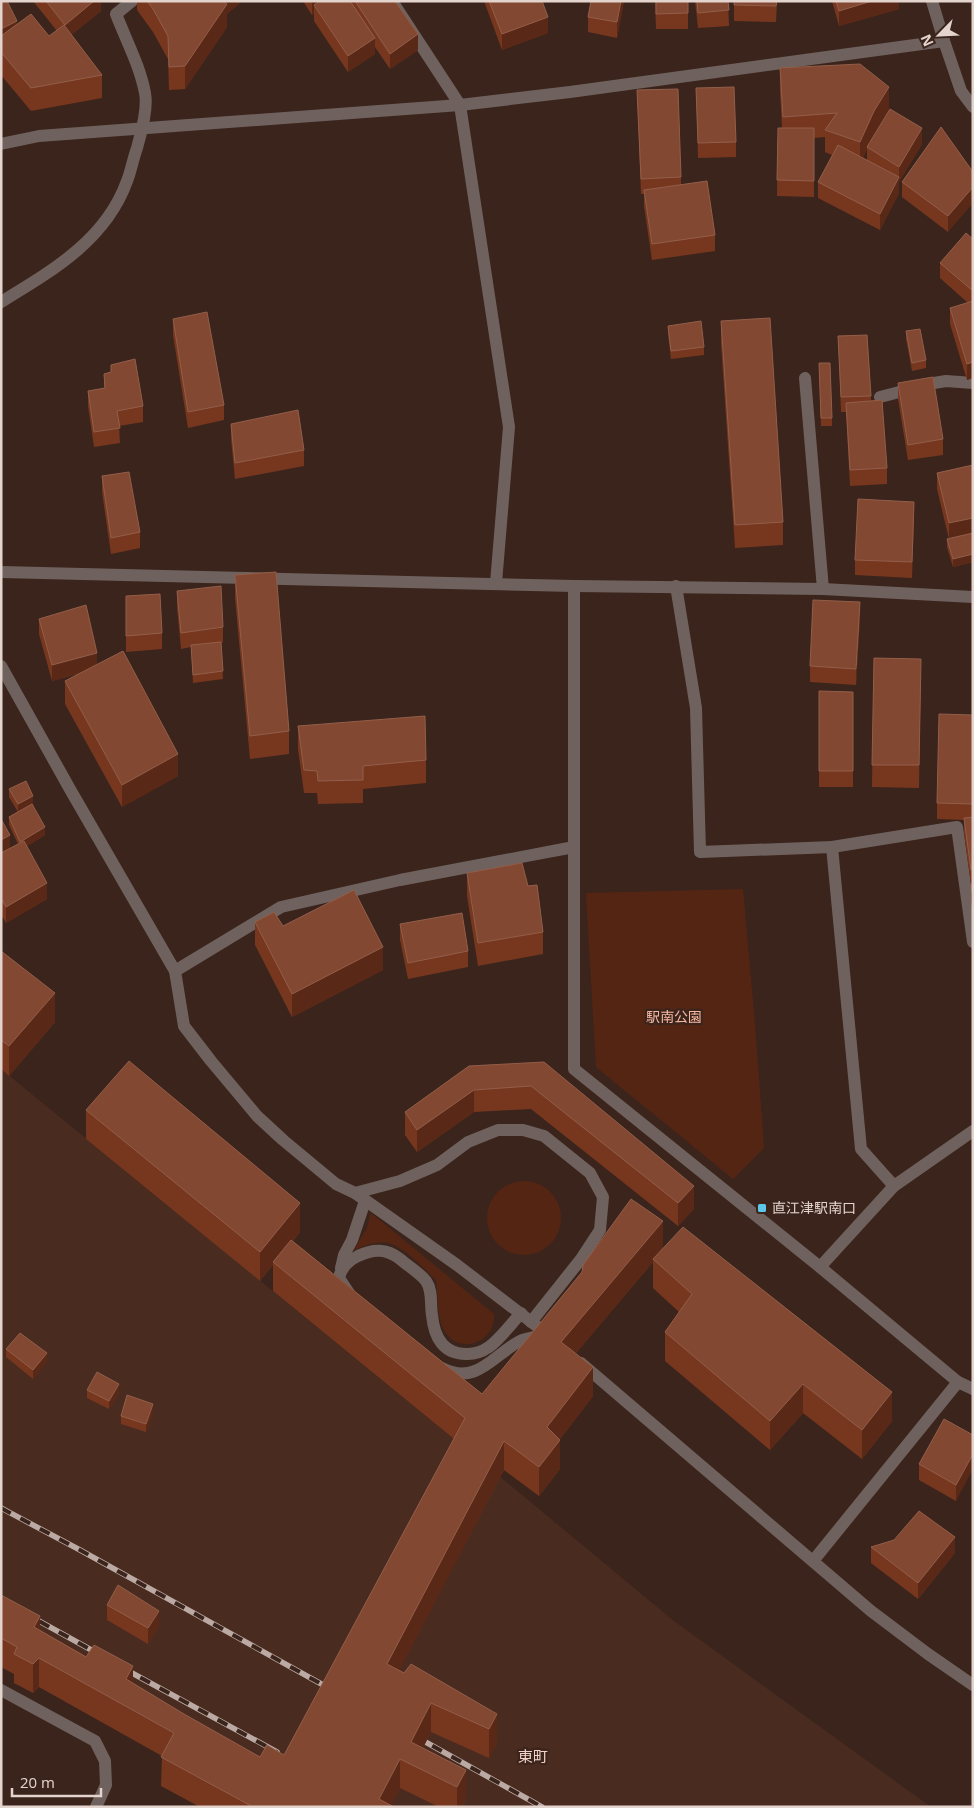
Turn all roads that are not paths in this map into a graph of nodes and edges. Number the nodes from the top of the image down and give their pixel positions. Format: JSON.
{"nodes":[{"id":1,"x":132,"y":1,"type":"edge"},
{"id":2,"x":392,"y":1,"type":"edge"},
{"id":3,"x":932,"y":1,"type":"edge"},
{"id":4,"x":944,"y":41,"type":"junction"},
{"id":5,"x":460,"y":104,"type":"junction"},
{"id":6,"x":973,"y":107,"type":"edge"},
{"id":7,"x":142,"y":128,"type":"junction"},
{"id":8,"x":1,"y":144,"type":"edge"},
{"id":9,"x":1,"y":302,"type":"edge"},
{"id":10,"x":805,"y":378,"type":"dead end"},
{"id":11,"x":973,"y":383,"type":"edge"},
{"id":12,"x":880,"y":397,"type":"dead end"},
{"id":13,"x":1,"y":572,"type":"edge"},
{"id":14,"x":496,"y":583,"type":"junction"},
{"id":15,"x":574,"y":586,"type":"junction"},
{"id":16,"x":676,"y":586,"type":"junction"},
{"id":17,"x":823,"y":589,"type":"junction"},
{"id":18,"x":973,"y":597,"type":"edge"},
{"id":19,"x":1,"y":666,"type":"edge"},
{"id":20,"x":574,"y":847,"type":"junction"},
{"id":21,"x":832,"y":847,"type":"junction"},
{"id":22,"x":973,"y":942,"type":"edge"},
{"id":23,"x":175,"y":971,"type":"junction"},
{"id":24,"x":973,"y":1131,"type":"edge"},
{"id":25,"x":894,"y":1186,"type":"junction"},
{"id":26,"x":360,"y":1197,"type":"junction"},
{"id":27,"x":820,"y":1267,"type":"junction"},
{"id":28,"x":340,"y":1270,"type":"junction"},
{"id":29,"x":361,"y":1303,"type":"edge"},
{"id":30,"x":520,"y":1314,"type":"junction"},
{"id":31,"x":531,"y":1322,"type":"junction"},
{"id":32,"x":548,"y":1334,"type":"junction"},
{"id":33,"x":429,"y":1358,"type":"edge"},
{"id":34,"x":958,"y":1382,"type":"junction"},
{"id":35,"x":973,"y":1389,"type":"edge"},
{"id":36,"x":813,"y":1561,"type":"junction"},
{"id":37,"x":973,"y":1685,"type":"edge"},
{"id":38,"x":1,"y":1690,"type":"edge"},
{"id":39,"x":96,"y":1807,"type":"edge"}],
"edges":[{"from":1,"to":7,"type":"street"},
{"from":2,"to":5,"type":"street"},
{"from":3,"to":4,"type":"street"},
{"from":4,"to":5,"type":"street"},
{"from":4,"to":6,"type":"street"},
{"from":5,"to":7,"type":"street"},
{"from":5,"to":14,"type":"street"},
{"from":7,"to":8,"type":"street"},
{"from":7,"to":9,"type":"street"},
{"from":10,"to":17,"type":"street"},
{"from":11,"to":12,"type":"street"},
{"from":13,"to":14,"type":"street"},
{"from":14,"to":15,"type":"street"},
{"from":15,"to":16,"type":"street"},
{"from":15,"to":20,"type":"street"},
{"from":16,"to":17,"type":"street"},
{"from":16,"to":21,"type":"street"},
{"from":17,"to":18,"type":"street"},
{"from":19,"to":23,"type":"street"},
{"from":20,"to":23,"type":"street"},
{"from":20,"to":27,"type":"street"},
{"from":21,"to":22,"type":"street"},
{"from":21,"to":25,"type":"street"},
{"from":23,"to":26,"type":"street"},
{"from":24,"to":25,"type":"street"},
{"from":25,"to":27,"type":"street"},
{"from":26,"to":28,"type":"street"},
{"from":26,"to":30,"type":"street"},
{"from":26,"to":31,"type":"street"},
{"from":27,"to":34,"type":"street"},
{"from":28,"to":29,"type":"street"},
{"from":28,"to":30,"type":"street"},
{"from":30,"to":31,"type":"street"},
{"from":31,"to":32,"type":"street"},
{"from":32,"to":33,"type":"street"},
{"from":32,"to":36,"type":"street"},
{"from":34,"to":35,"type":"street"},
{"from":34,"to":36,"type":"street"},
{"from":36,"to":37,"type":"street"},
{"from":38,"to":39,"type":"street"}]}
